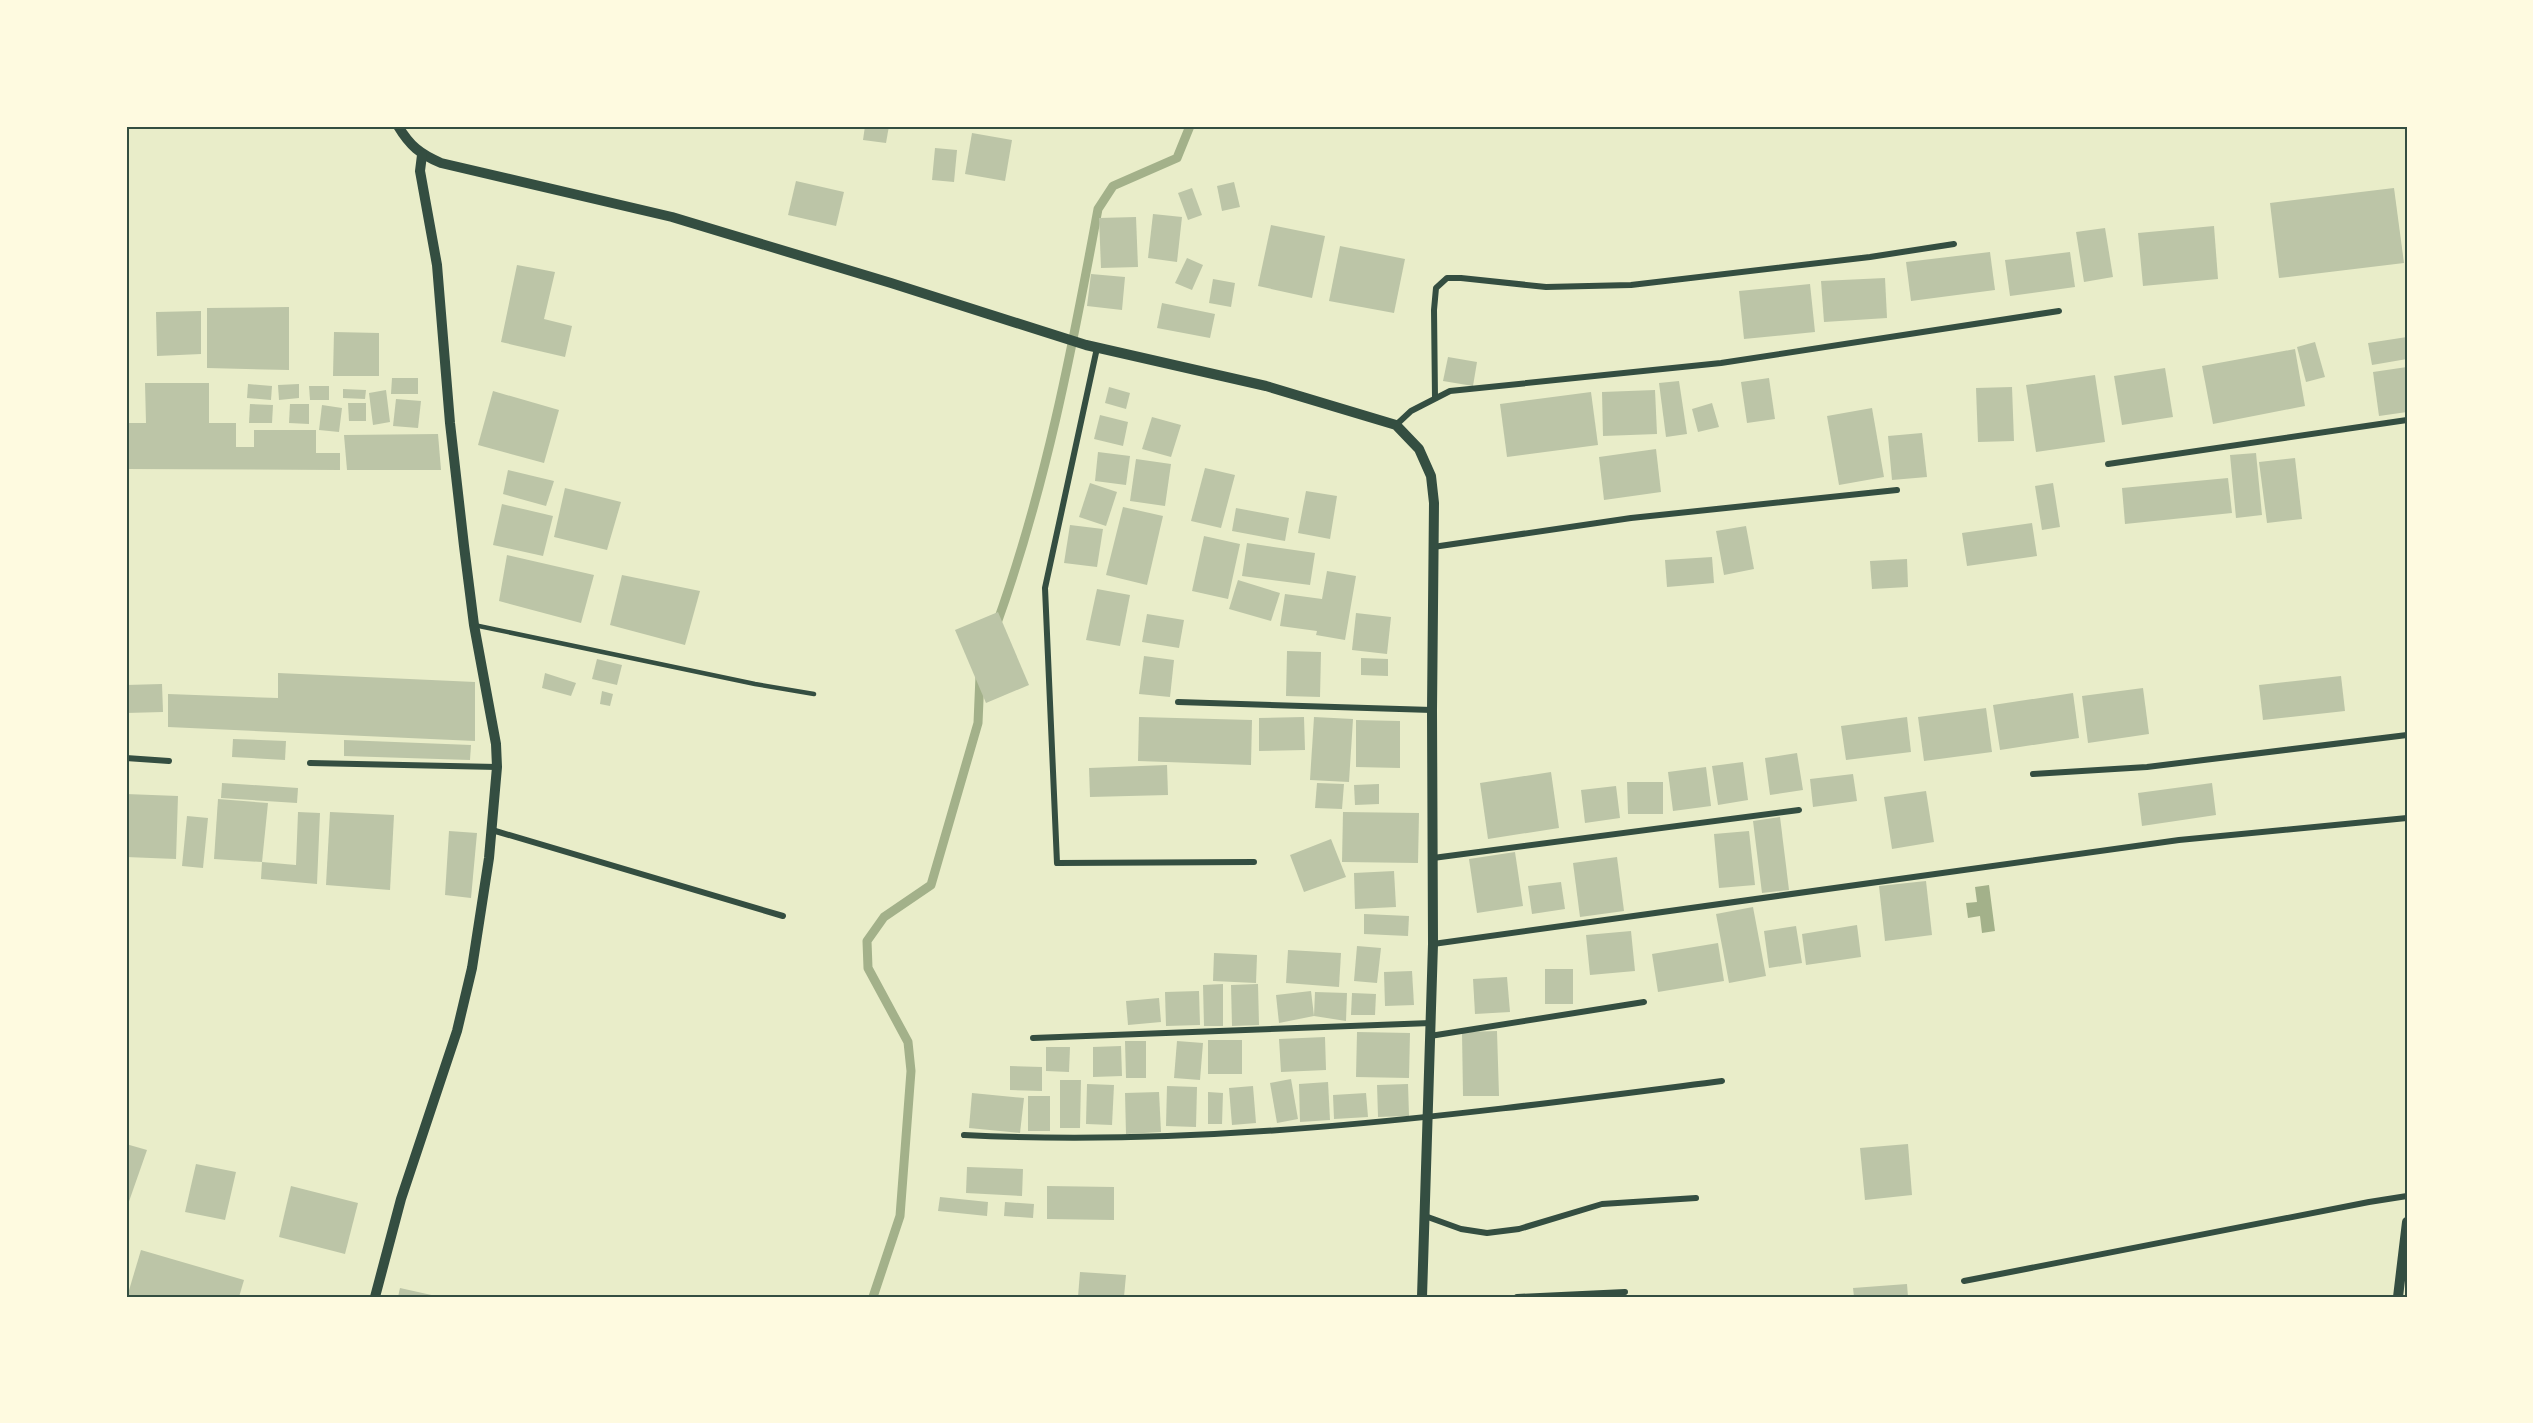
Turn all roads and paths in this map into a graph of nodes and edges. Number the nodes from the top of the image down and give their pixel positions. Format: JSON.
{"nodes":[{"id":1,"x":398,"y":126,"type":"edge"},
{"id":2,"x":422,"y":155,"type":"junction"},
{"id":3,"x":1954,"y":243,"type":"dead end"},
{"id":4,"x":2059,"y":311,"type":"dead end"},
{"id":5,"x":1097,"y":348,"type":"junction"},
{"id":6,"x":1435,"y":398,"type":"junction"},
{"id":7,"x":2407,"y":420,"type":"edge"},
{"id":8,"x":1396,"y":425,"type":"junction"},
{"id":9,"x":2108,"y":464,"type":"dead end"},
{"id":10,"x":1897,"y":490,"type":"dead end"},
{"id":11,"x":1433,"y":547,"type":"junction"},
{"id":12,"x":474,"y":625,"type":"junction"},
{"id":13,"x":814,"y":694,"type":"dead end"},
{"id":14,"x":1178,"y":702,"type":"dead end"},
{"id":15,"x":1432,"y":710,"type":"junction"},
{"id":16,"x":2407,"y":735,"type":"edge"},
{"id":17,"x":126,"y":758,"type":"edge"},
{"id":18,"x":169,"y":761,"type":"dead end"},
{"id":19,"x":310,"y":763,"type":"dead end"},
{"id":20,"x":497,"y":767,"type":"junction"},
{"id":21,"x":2033,"y":774,"type":"dead end"},
{"id":22,"x":1799,"y":810,"type":"dead end"},
{"id":23,"x":2407,"y":818,"type":"edge"},
{"id":24,"x":492,"y":830,"type":"junction"},
{"id":25,"x":1433,"y":858,"type":"junction"},
{"id":26,"x":1254,"y":862,"type":"dead end"},
{"id":27,"x":783,"y":916,"type":"dead end"},
{"id":28,"x":1433,"y":944,"type":"junction"},
{"id":29,"x":1644,"y":1002,"type":"dead end"},
{"id":30,"x":1431,"y":1023,"type":"junction"},
{"id":31,"x":1431,"y":1036,"type":"junction"},
{"id":32,"x":1033,"y":1038,"type":"dead end"},
{"id":33,"x":1722,"y":1081,"type":"dead end"},
{"id":34,"x":1428,"y":1117,"type":"junction"},
{"id":35,"x":964,"y":1135,"type":"dead end"},
{"id":36,"x":2407,"y":1196,"type":"edge"},
{"id":37,"x":1696,"y":1198,"type":"dead end"},
{"id":38,"x":1424,"y":1215,"type":"junction"},
{"id":39,"x":2407,"y":1222,"type":"edge"},
{"id":40,"x":1964,"y":1281,"type":"dead end"},
{"id":41,"x":1625,"y":1292,"type":"dead end"},
{"id":42,"x":375,"y":1297,"type":"edge"},
{"id":43,"x":1422,"y":1297,"type":"edge"},
{"id":44,"x":1518,"y":1297,"type":"edge"},
{"id":45,"x":2398,"y":1297,"type":"edge"}],
"edges":[{"from":1,"to":2,"type":"street"},
{"from":2,"to":5,"type":"street"},
{"from":2,"to":12,"type":"street"},
{"from":3,"to":6,"type":"street"},
{"from":4,"to":6,"type":"street"},
{"from":5,"to":8,"type":"street"},
{"from":5,"to":26,"type":"street"},
{"from":6,"to":8,"type":"street"},
{"from":7,"to":9,"type":"street"},
{"from":8,"to":11,"type":"street"},
{"from":10,"to":11,"type":"street"},
{"from":11,"to":15,"type":"street"},
{"from":12,"to":13,"type":"lane"},
{"from":12,"to":20,"type":"street"},
{"from":14,"to":15,"type":"street"},
{"from":15,"to":25,"type":"street"},
{"from":16,"to":21,"type":"street"},
{"from":17,"to":18,"type":"street"},
{"from":19,"to":20,"type":"street"},
{"from":20,"to":24,"type":"street"},
{"from":22,"to":25,"type":"street"},
{"from":23,"to":28,"type":"street"},
{"from":24,"to":27,"type":"street"},
{"from":24,"to":42,"type":"street"},
{"from":25,"to":28,"type":"street"},
{"from":28,"to":30,"type":"street"},
{"from":29,"to":31,"type":"street"},
{"from":30,"to":31,"type":"street"},
{"from":30,"to":32,"type":"street"},
{"from":31,"to":34,"type":"street"},
{"from":33,"to":34,"type":"street"},
{"from":34,"to":35,"type":"street"},
{"from":34,"to":38,"type":"street"},
{"from":36,"to":40,"type":"street"},
{"from":37,"to":38,"type":"street"},
{"from":38,"to":43,"type":"street"},
{"from":39,"to":45,"type":"street"},
{"from":41,"to":44,"type":"street"}]}
